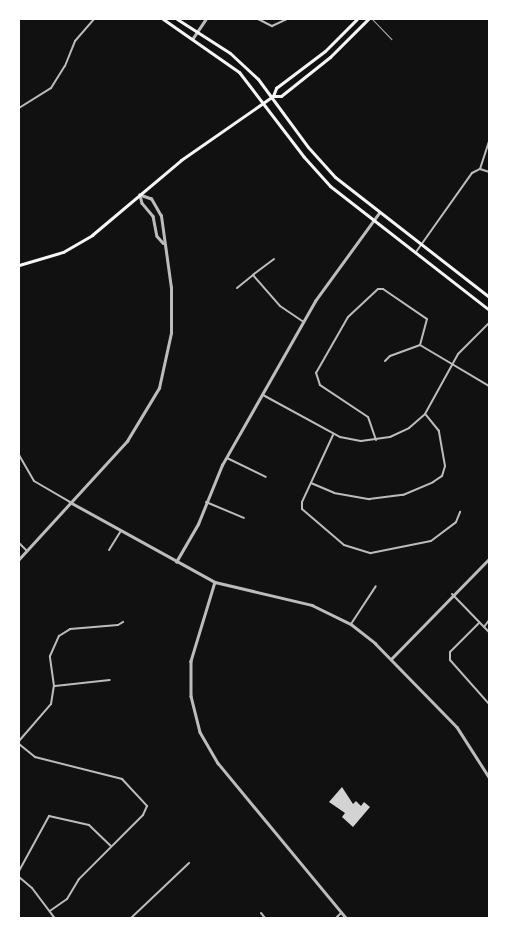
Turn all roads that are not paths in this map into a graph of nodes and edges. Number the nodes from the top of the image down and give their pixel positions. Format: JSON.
{"nodes":[{"id":1,"x":94,"y":19,"type":"edge"},
{"id":2,"x":163,"y":19,"type":"edge"},
{"id":3,"x":177,"y":19,"type":"edge"},
{"id":4,"x":206,"y":19,"type":"edge"},
{"id":5,"x":258,"y":19,"type":"edge"},
{"id":6,"x":287,"y":19,"type":"edge"},
{"id":7,"x":357,"y":19,"type":"edge"},
{"id":8,"x":368,"y":19,"type":"edge"},
{"id":9,"x":372,"y":19,"type":"edge"},
{"id":10,"x":198,"y":31,"type":"junction"},
{"id":11,"x":192,"y":38,"type":"junction"},
{"id":12,"x":391,"y":39,"type":"dead end"},
{"id":13,"x":272,"y":96,"type":"junction"},
{"id":14,"x":265,"y":102,"type":"junction"},
{"id":15,"x":19,"y":108,"type":"edge"},
{"id":16,"x":489,"y":142,"type":"edge"},
{"id":17,"x":480,"y":169,"type":"junction"},
{"id":18,"x":489,"y":172,"type":"edge"},
{"id":19,"x":140,"y":195,"type":"junction"},
{"id":20,"x":379,"y":213,"type":"junction"},
{"id":21,"x":375,"y":219,"type":"junction"},
{"id":22,"x":163,"y":243,"type":"junction"},
{"id":23,"x":422,"y":244,"type":"junction"},
{"id":24,"x":416,"y":252,"type":"junction"},
{"id":25,"x":274,"y":259,"type":"dead end"},
{"id":26,"x":19,"y":265,"type":"edge"},
{"id":27,"x":253,"y":275,"type":"junction"},
{"id":28,"x":236,"y":288,"type":"dead end"},
{"id":29,"x":489,"y":297,"type":"edge"},
{"id":30,"x":489,"y":310,"type":"edge"},
{"id":31,"x":304,"y":322,"type":"junction"},
{"id":32,"x":489,"y":323,"type":"edge"},
{"id":33,"x":420,"y":345,"type":"junction"},
{"id":34,"x":385,"y":362,"type":"dead end"},
{"id":35,"x":451,"y":366,"type":"junction"},
{"id":36,"x":489,"y":386,"type":"edge"},
{"id":37,"x":263,"y":395,"type":"junction"},
{"id":38,"x":425,"y":414,"type":"junction"},
{"id":39,"x":334,"y":435,"type":"junction"},
{"id":40,"x":376,"y":441,"type":"junction"},
{"id":41,"x":19,"y":455,"type":"edge"},
{"id":42,"x":227,"y":458,"type":"junction"},
{"id":43,"x":266,"y":477,"type":"dead end"},
{"id":44,"x":311,"y":483,"type":"junction"},
{"id":45,"x":70,"y":502,"type":"junction"},
{"id":46,"x":206,"y":502,"type":"junction"},
{"id":47,"x":460,"y":512,"type":"dead end"},
{"id":48,"x":244,"y":518,"type":"dead end"},
{"id":49,"x":120,"y":531,"type":"junction"},
{"id":50,"x":19,"y":543,"type":"edge"},
{"id":51,"x":27,"y":550,"type":"junction"},
{"id":52,"x":108,"y":550,"type":"dead end"},
{"id":53,"x":19,"y":559,"type":"edge"},
{"id":54,"x":489,"y":559,"type":"edge"},
{"id":55,"x":176,"y":562,"type":"junction"},
{"id":56,"x":216,"y":582,"type":"junction"},
{"id":57,"x":376,"y":586,"type":"dead end"},
{"id":58,"x":452,"y":594,"type":"junction"},
{"id":59,"x":489,"y":620,"type":"edge"},
{"id":60,"x":123,"y":622,"type":"dead end"},
{"id":61,"x":479,"y":623,"type":"junction"},
{"id":62,"x":351,"y":624,"type":"junction"},
{"id":63,"x":484,"y":627,"type":"junction"},
{"id":64,"x":489,"y":632,"type":"edge"},
{"id":65,"x":391,"y":659,"type":"junction"},
{"id":66,"x":110,"y":680,"type":"dead end"},
{"id":67,"x":54,"y":686,"type":"junction"},
{"id":68,"x":489,"y":704,"type":"edge"},
{"id":69,"x":19,"y":742,"type":"edge"},
{"id":70,"x":489,"y":777,"type":"edge"},
{"id":71,"x":111,"y":847,"type":"junction"},
{"id":72,"x":189,"y":863,"type":"dead end"},
{"id":73,"x":19,"y":871,"type":"edge"},
{"id":74,"x":19,"y":877,"type":"edge"},
{"id":75,"x":50,"y":911,"type":"junction"},
{"id":76,"x":261,"y":913,"type":"dead end"},
{"id":77,"x":341,"y":913,"type":"junction"},
{"id":78,"x":55,"y":918,"type":"edge"},
{"id":79,"x":130,"y":918,"type":"edge"},
{"id":80,"x":265,"y":918,"type":"edge"},
{"id":81,"x":336,"y":918,"type":"edge"},
{"id":82,"x":346,"y":918,"type":"edge"}],
"edges":[{"from":1,"to":15,"type":"street"},
{"from":2,"to":11,"type":"main road"},
{"from":3,"to":10,"type":"main road"},
{"from":4,"to":10,"type":"street"},
{"from":5,"to":6,"type":"street"},
{"from":7,"to":13,"type":"main road"},
{"from":8,"to":13,"type":"main road"},
{"from":9,"to":12,"type":"lane"},
{"from":10,"to":11,"type":"street"},
{"from":10,"to":13,"type":"main road"},
{"from":11,"to":14,"type":"main road"},
{"from":13,"to":14,"type":"main road"},
{"from":13,"to":20,"type":"main road"},
{"from":14,"to":19,"type":"main road"},
{"from":14,"to":21,"type":"main road"},
{"from":16,"to":17,"type":"street"},
{"from":17,"to":18,"type":"street"},
{"from":17,"to":23,"type":"street"},
{"from":19,"to":22,"type":"street"},
{"from":19,"to":22,"type":"street"},
{"from":19,"to":26,"type":"main road"},
{"from":20,"to":21,"type":"street"},
{"from":20,"to":23,"type":"main road"},
{"from":21,"to":24,"type":"main road"},
{"from":21,"to":31,"type":"street"},
{"from":22,"to":45,"type":"street"},
{"from":23,"to":24,"type":"street"},
{"from":23,"to":29,"type":"main road"},
{"from":24,"to":30,"type":"main road"},
{"from":25,"to":27,"type":"street"},
{"from":27,"to":28,"type":"street"},
{"from":27,"to":31,"type":"street"},
{"from":31,"to":37,"type":"street"},
{"from":32,"to":35,"type":"street"},
{"from":33,"to":34,"type":"street"},
{"from":33,"to":35,"type":"street"},
{"from":33,"to":40,"type":"street"},
{"from":35,"to":36,"type":"street"},
{"from":35,"to":38,"type":"street"},
{"from":37,"to":39,"type":"street"},
{"from":37,"to":42,"type":"street"},
{"from":38,"to":40,"type":"street"},
{"from":38,"to":44,"type":"street"},
{"from":39,"to":40,"type":"street"},
{"from":39,"to":44,"type":"street"},
{"from":41,"to":45,"type":"street"},
{"from":42,"to":43,"type":"street"},
{"from":42,"to":46,"type":"street"},
{"from":44,"to":47,"type":"street"},
{"from":45,"to":49,"type":"street"},
{"from":45,"to":51,"type":"street"},
{"from":46,"to":48,"type":"street"},
{"from":46,"to":55,"type":"street"},
{"from":49,"to":52,"type":"street"},
{"from":49,"to":55,"type":"street"},
{"from":50,"to":51,"type":"street"},
{"from":51,"to":53,"type":"street"},
{"from":54,"to":58,"type":"street"},
{"from":55,"to":56,"type":"street"},
{"from":56,"to":62,"type":"street"},
{"from":56,"to":77,"type":"street"},
{"from":57,"to":62,"type":"street"},
{"from":58,"to":61,"type":"street"},
{"from":58,"to":65,"type":"street"},
{"from":59,"to":63,"type":"street"},
{"from":60,"to":67,"type":"street"},
{"from":61,"to":63,"type":"street"},
{"from":61,"to":68,"type":"street"},
{"from":62,"to":65,"type":"street"},
{"from":63,"to":64,"type":"street"},
{"from":65,"to":70,"type":"street"},
{"from":66,"to":67,"type":"street"},
{"from":67,"to":69,"type":"street"},
{"from":69,"to":71,"type":"street"},
{"from":71,"to":73,"type":"street"},
{"from":71,"to":75,"type":"street"},
{"from":72,"to":79,"type":"street"},
{"from":74,"to":75,"type":"street"},
{"from":75,"to":78,"type":"street"},
{"from":76,"to":80,"type":"street"},
{"from":77,"to":81,"type":"street"},
{"from":77,"to":82,"type":"street"}]}
